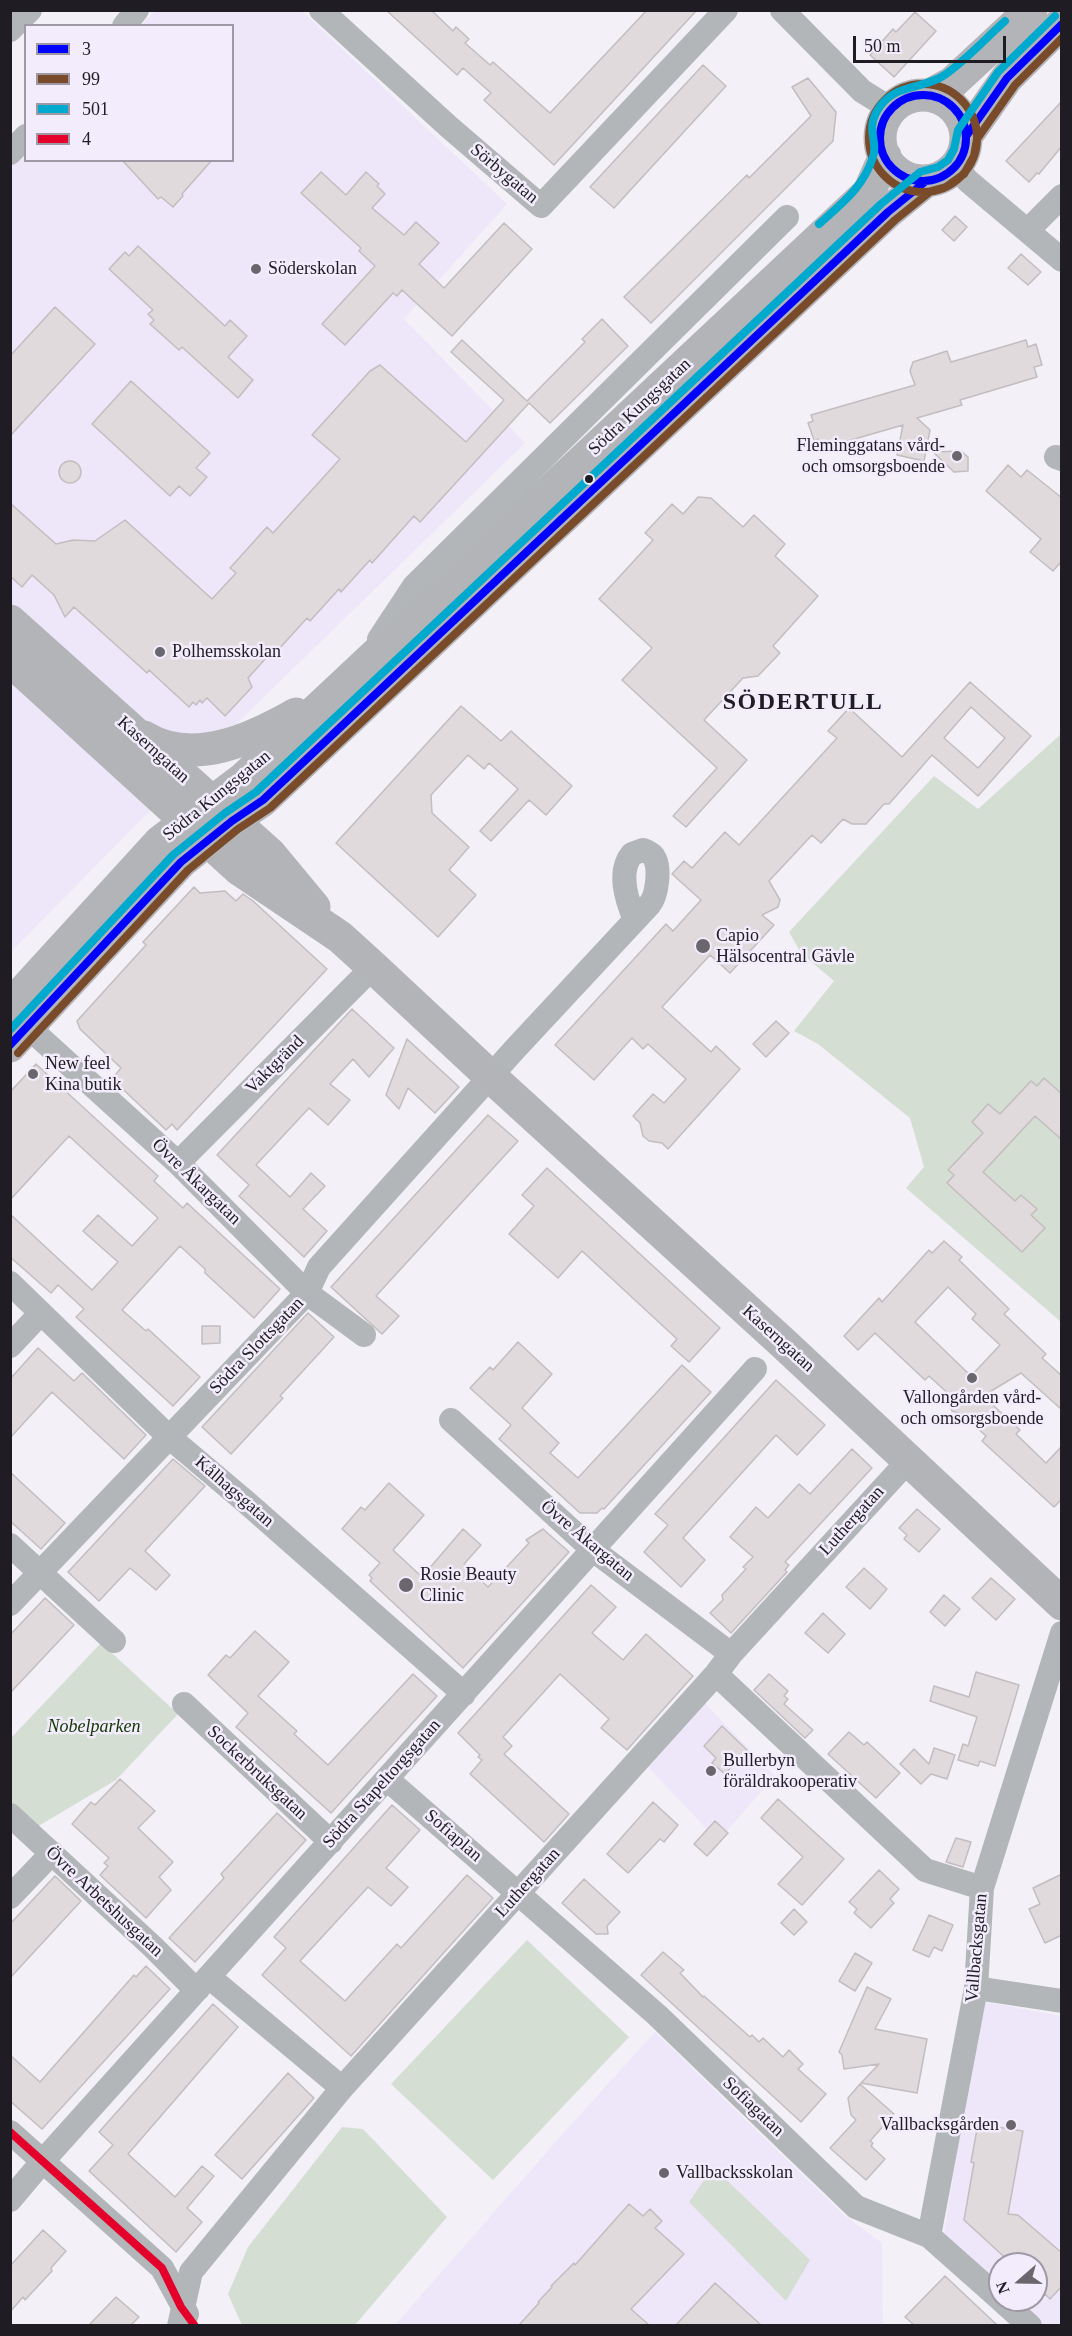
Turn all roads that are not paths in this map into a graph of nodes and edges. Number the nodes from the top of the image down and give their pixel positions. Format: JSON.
{"nodes":[{"id":1,"x":30,"y":10,"type":"edge"},
{"id":2,"x":137,"y":10,"type":"edge"},
{"id":3,"x":321,"y":10,"type":"edge"},
{"id":4,"x":726,"y":10,"type":"edge"},
{"id":5,"x":782,"y":10,"type":"edge"},
{"id":6,"x":1030,"y":11,"type":"edge"},
{"id":7,"x":1062,"y":23,"type":"edge"},
{"id":8,"x":126,"y":24,"type":"edge"},
{"id":9,"x":10,"y":30,"type":"edge"},
{"id":10,"x":930,"y":95,"type":"junction"},
{"id":11,"x":891,"y":109,"type":"junction"},
{"id":12,"x":967,"y":135,"type":"junction"},
{"id":13,"x":24,"y":138,"type":"edge"},
{"id":14,"x":10,"y":153,"type":"edge"},
{"id":15,"x":885,"y":156,"type":"junction"},
{"id":16,"x":956,"y":166,"type":"junction"},
{"id":17,"x":926,"y":181,"type":"junction"},
{"id":18,"x":1062,"y":196,"type":"edge"},
{"id":19,"x":787,"y":217,"type":"dead end"},
{"id":20,"x":1028,"y":230,"type":"junction"},
{"id":21,"x":1062,"y":260,"type":"edge"},
{"id":22,"x":10,"y":621,"type":"edge"},
{"id":23,"x":10,"y":660,"type":"edge"},
{"id":24,"x":357,"y":673,"type":"junction"},
{"id":25,"x":124,"y":724,"type":"junction"},
{"id":26,"x":210,"y":821,"type":"junction"},
{"id":27,"x":635,"y":920,"type":"dead end"},
{"id":28,"x":373,"y":967,"type":"junction"},
{"id":29,"x":16,"y":1026,"type":"edge"},
{"id":30,"x":490,"y":1077,"type":"junction"},
{"id":31,"x":178,"y":1163,"type":"junction"},
{"id":32,"x":10,"y":1283,"type":"edge"},
{"id":33,"x":308,"y":1293,"type":"junction"},
{"id":34,"x":41,"y":1313,"type":"junction"},
{"id":35,"x":364,"y":1335,"type":"dead end"},
{"id":36,"x":10,"y":1346,"type":"edge"},
{"id":37,"x":754,"y":1369,"type":"dead end"},
{"id":38,"x":451,"y":1420,"type":"dead end"},
{"id":39,"x":169,"y":1437,"type":"junction"},
{"id":40,"x":909,"y":1460,"type":"junction"},
{"id":41,"x":10,"y":1545,"type":"edge"},
{"id":42,"x":593,"y":1550,"type":"junction"},
{"id":43,"x":39,"y":1572,"type":"junction"},
{"id":44,"x":10,"y":1604,"type":"edge"},
{"id":45,"x":1062,"y":1604,"type":"edge"},
{"id":46,"x":1062,"y":1633,"type":"edge"},
{"id":47,"x":114,"y":1641,"type":"dead end"},
{"id":48,"x":731,"y":1654,"type":"junction"},
{"id":49,"x":716,"y":1674,"type":"junction"},
{"id":50,"x":464,"y":1694,"type":"junction"},
{"id":51,"x":184,"y":1704,"type":"dead end"},
{"id":52,"x":387,"y":1779,"type":"junction"},
{"id":53,"x":10,"y":1815,"type":"edge"},
{"id":54,"x":331,"y":1842,"type":"junction"},
{"id":55,"x":52,"y":1853,"type":"junction"},
{"id":56,"x":982,"y":1888,"type":"junction"},
{"id":57,"x":519,"y":1893,"type":"junction"},
{"id":58,"x":10,"y":1897,"type":"edge"},
{"id":59,"x":203,"y":1983,"type":"junction"},
{"id":60,"x":976,"y":1988,"type":"junction"},
{"id":61,"x":1062,"y":2001,"type":"edge"},
{"id":62,"x":342,"y":2088,"type":"junction"},
{"id":63,"x":10,"y":2132,"type":"edge"},
{"id":64,"x":42,"y":2162,"type":"junction"},
{"id":65,"x":10,"y":2200,"type":"edge"},
{"id":66,"x":928,"y":2236,"type":"junction"},
{"id":67,"x":988,"y":2288,"type":"edge"},
{"id":68,"x":1016,"y":2312,"type":"edge"},
{"id":69,"x":185,"y":2319,"type":"edge"},
{"id":70,"x":1030,"y":2325,"type":"edge"}],
"edges":[{"from":1,"to":9,"type":"street"},
{"from":2,"to":8,"type":"street"},
{"from":3,"to":4,"type":"street","name":"Sörbygatan"},
{"from":5,"to":11,"type":"street"},
{"from":6,"to":10,"type":"main road"},
{"from":7,"to":12,"type":"main road"},
{"from":10,"to":11,"type":"main road"},
{"from":10,"to":12,"type":"main road"},
{"from":11,"to":15,"type":"main road","name":"Södra Kungsgatan"},
{"from":12,"to":16,"type":"main road"},
{"from":13,"to":14,"type":"street"},
{"from":15,"to":17,"type":"main road"},
{"from":15,"to":24,"type":"main road","name":"Södra Kungsgatan"},
{"from":16,"to":17,"type":"main road","name":"Södra Kungsgatan"},
{"from":16,"to":20,"type":"street"},
{"from":17,"to":26,"type":"main road","name":"Södra Kungsgatan"},
{"from":18,"to":20,"type":"street"},
{"from":19,"to":24,"type":"street","name":"Södra Kungsgatan"},
{"from":20,"to":21,"type":"street"},
{"from":22,"to":25,"type":"main road","name":"Kaserngatan"},
{"from":23,"to":26,"type":"main road","name":"Kaserngatan"},
{"from":24,"to":25,"type":"main road"},
{"from":24,"to":26,"type":"main road","name":"Södra Kungsgatan"},
{"from":25,"to":26,"type":"main road","name":"Kaserngatan"},
{"from":26,"to":28,"type":"main road","name":"Kaserngatan"},
{"from":26,"to":29,"type":"main road","name":"Södra Kungsgatan"},
{"from":27,"to":30,"type":"street"},
{"from":28,"to":30,"type":"main road","name":"Kaserngatan"},
{"from":28,"to":31,"type":"street","name":"Vaktgränd"},
{"from":29,"to":31,"type":"street","name":"Övre Åkargatan"},
{"from":30,"to":33,"type":"street","name":"Södra Slottsgatan"},
{"from":30,"to":40,"type":"main road","name":"Kaserngatan"},
{"from":31,"to":33,"type":"street","name":"Övre Åkargatan"},
{"from":32,"to":34,"type":"street","name":"Kålhagsgatan"},
{"from":33,"to":35,"type":"street","name":"Övre Åkargatan"},
{"from":33,"to":39,"type":"street","name":"Södra Slottsgatan"},
{"from":34,"to":36,"type":"street"},
{"from":34,"to":39,"type":"street","name":"Kålhagsgatan"},
{"from":37,"to":42,"type":"street","name":"Södra Stapeltorgsgatan"},
{"from":38,"to":42,"type":"street","name":"Övre Åkargatan"},
{"from":39,"to":43,"type":"street","name":"Södra Slottsgatan"},
{"from":39,"to":50,"type":"street","name":"Kålhagsgatan"},
{"from":40,"to":45,"type":"main road","name":"Kaserngatan"},
{"from":40,"to":48,"type":"street","name":"Luthergatan"},
{"from":41,"to":43,"type":"street"},
{"from":42,"to":48,"type":"street","name":"Övre Åkargatan"},
{"from":42,"to":50,"type":"street","name":"Södra Stapeltorgsgatan"},
{"from":43,"to":44,"type":"street","name":"Södra Slottsgatan"},
{"from":43,"to":47,"type":"street"},
{"from":46,"to":56,"type":"street","name":"Vallbacksgatan"},
{"from":48,"to":49,"type":"street","name":"Luthergatan"},
{"from":49,"to":56,"type":"street"},
{"from":49,"to":57,"type":"street","name":"Luthergatan"},
{"from":50,"to":52,"type":"street","name":"Södra Stapeltorgsgatan"},
{"from":51,"to":54,"type":"street","name":"Sockerbruksgatan"},
{"from":52,"to":54,"type":"street","name":"Södra Stapeltorgsgatan"},
{"from":52,"to":57,"type":"street","name":"Sofiaplan"},
{"from":53,"to":55,"type":"street","name":"Övre Arbetshusgatan"},
{"from":54,"to":59,"type":"street","name":"Södra Stapeltorgsgatan"},
{"from":55,"to":58,"type":"street"},
{"from":55,"to":59,"type":"street","name":"Övre Arbetshusgatan"},
{"from":56,"to":60,"type":"street","name":"Vallbacksgatan"},
{"from":57,"to":62,"type":"street","name":"Luthergatan"},
{"from":57,"to":66,"type":"street","name":"Sofiagatan"},
{"from":59,"to":62,"type":"street","name":"Övre Arbetshusgatan"},
{"from":59,"to":64,"type":"street","name":"Södra Stapeltorgsgatan"},
{"from":60,"to":61,"type":"street"},
{"from":60,"to":66,"type":"street","name":"Vallbacksgatan"},
{"from":62,"to":69,"type":"street","name":"Luthergatan"},
{"from":63,"to":64,"type":"street"},
{"from":64,"to":65,"type":"street","name":"Södra Stapeltorgsgatan"},
{"from":64,"to":69,"type":"street"},
{"from":66,"to":67,"type":"street","name":"Sofiagatan"},
{"from":68,"to":70,"type":"street","name":"Sofiagatan"}]}
